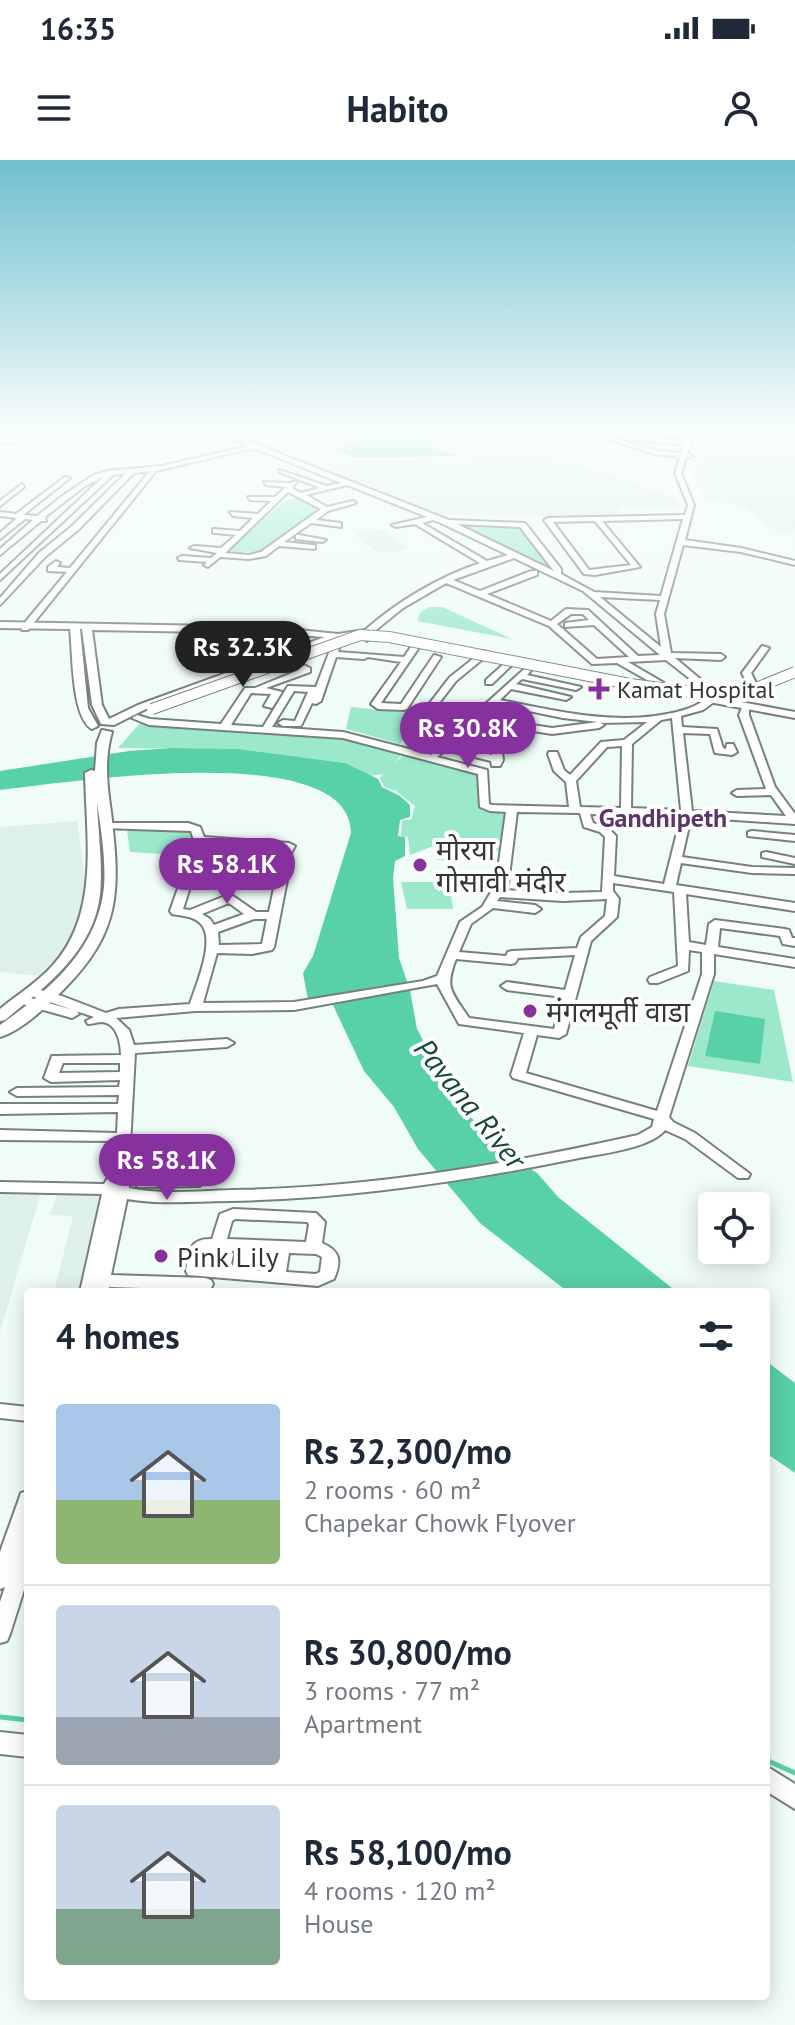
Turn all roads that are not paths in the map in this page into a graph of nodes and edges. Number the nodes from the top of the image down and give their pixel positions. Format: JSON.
{"nodes":[{"id":1,"x":17,"y":519,"type":"edge"},
{"id":2,"x":40,"y":519,"type":"joint"},
{"id":3,"x":89,"y":519,"type":"edge"},
{"id":4,"x":114,"y":519,"type":"edge"},
{"id":5,"x":256,"y":519,"type":"edge"},
{"id":6,"x":314,"y":519,"type":"edge"},
{"id":7,"x":434,"y":519,"type":"edge"},
{"id":8,"x":434,"y":519,"type":"edge"},
{"id":9,"x":597,"y":519,"type":"joint"},
{"id":10,"x":687,"y":519,"type":"edge"},
{"id":11,"x":696,"y":519,"type":"edge"},
{"id":12,"x":59,"y":521,"type":"junction"},
{"id":13,"x":311,"y":521,"type":"junction"},
{"id":14,"x":439,"y":521,"type":"junction"},
{"id":15,"x":225,"y":522,"type":"dead end"},
{"id":16,"x":416,"y":522,"type":"junction"},
{"id":17,"x":85,"y":523,"type":"junction"},
{"id":18,"x":251,"y":524,"type":"junction"},
{"id":19,"x":99,"y":525,"type":"dead end"},
{"id":20,"x":109,"y":525,"type":"junction"},
{"id":21,"x":338,"y":525,"type":"dead end"},
{"id":22,"x":396,"y":525,"type":"dead end"},
{"id":23,"x":301,"y":528,"type":"junction"},
{"id":24,"x":216,"y":531,"type":"dead end"},
{"id":25,"x":330,"y":532,"type":"dead end"},
{"id":26,"x":242,"y":533,"type":"junction"},
{"id":27,"x":290,"y":536,"type":"junction"},
{"id":28,"x":0,"y":537,"type":"edge"},
{"id":29,"x":206,"y":540,"type":"dead end"},
{"id":30,"x":322,"y":540,"type":"dead end"},
{"id":31,"x":233,"y":542,"type":"junction"},
{"id":32,"x":680,"y":543,"type":"junction"},
{"id":33,"x":275,"y":546,"type":"junction"},
{"id":34,"x":312,"y":547,"type":"dead end"},
{"id":35,"x":194,"y":548,"type":"dead end"},
{"id":36,"x":0,"y":553,"type":"edge"},
{"id":37,"x":303,"y":555,"type":"dead end"},
{"id":38,"x":510,"y":556,"type":"junction"},
{"id":39,"x":182,"y":558,"type":"dead end"},
{"id":40,"x":216,"y":558,"type":"junction"},
{"id":41,"x":56,"y":563,"type":"dead end"},
{"id":42,"x":795,"y":563,"type":"edge"},
{"id":43,"x":487,"y":564,"type":"junction"},
{"id":44,"x":74,"y":570,"type":"junction"},
{"id":45,"x":534,"y":573,"type":"junction"},
{"id":46,"x":582,"y":573,"type":"dead end"},
{"id":47,"x":557,"y":575,"type":"junction"},
{"id":48,"x":0,"y":578,"type":"edge"},
{"id":49,"x":447,"y":580,"type":"junction"},
{"id":50,"x":591,"y":593,"type":"junction"},
{"id":51,"x":479,"y":594,"type":"junction"},
{"id":52,"x":662,"y":598,"type":"junction"},
{"id":53,"x":0,"y":603,"type":"edge"},
{"id":54,"x":622,"y":620,"type":"junction"},
{"id":55,"x":597,"y":622,"type":"junction"},
{"id":56,"x":552,"y":624,"type":"junction"},
{"id":57,"x":568,"y":625,"type":"dead end"},
{"id":58,"x":0,"y":626,"type":"edge"},
{"id":59,"x":25,"y":627,"type":"junction"},
{"id":60,"x":75,"y":628,"type":"junction"},
{"id":61,"x":87,"y":629,"type":"junction"},
{"id":62,"x":367,"y":635,"type":"junction"},
{"id":63,"x":337,"y":642,"type":"junction"},
{"id":64,"x":267,"y":646,"type":"dead end"},
{"id":65,"x":416,"y":646,"type":"junction"},
{"id":66,"x":765,"y":648,"type":"dead end"},
{"id":67,"x":667,"y":655,"type":"junction"},
{"id":68,"x":483,"y":656,"type":"junction"},
{"id":69,"x":437,"y":657,"type":"dead end"},
{"id":70,"x":721,"y":657,"type":"dead end"},
{"id":71,"x":638,"y":658,"type":"junction"},
{"id":72,"x":407,"y":660,"type":"junction"},
{"id":73,"x":290,"y":662,"type":"junction"},
{"id":74,"x":621,"y":662,"type":"junction"},
{"id":75,"x":509,"y":664,"type":"junction"},
{"id":76,"x":253,"y":667,"type":"junction"},
{"id":77,"x":530,"y":667,"type":"junction"},
{"id":78,"x":795,"y":672,"type":"edge"},
{"id":79,"x":587,"y":675,"type":"junction"},
{"id":80,"x":240,"y":680,"type":"junction"},
{"id":81,"x":489,"y":682,"type":"dead end"},
{"id":82,"x":661,"y":685,"type":"junction"},
{"id":83,"x":752,"y":685,"type":"junction"},
{"id":84,"x":510,"y":686,"type":"junction"},
{"id":85,"x":576,"y":687,"type":"junction"},
{"id":86,"x":708,"y":696,"type":"junction"},
{"id":87,"x":566,"y":697,"type":"junction"},
{"id":88,"x":741,"y":698,"type":"junction"},
{"id":89,"x":494,"y":701,"type":"junction"},
{"id":90,"x":314,"y":705,"type":"dead end"},
{"id":91,"x":548,"y":712,"type":"junction"},
{"id":92,"x":676,"y":715,"type":"junction"},
{"id":93,"x":795,"y":715,"type":"edge"},
{"id":94,"x":136,"y":716,"type":"junction"},
{"id":95,"x":570,"y":717,"type":"junction"},
{"id":96,"x":476,"y":719,"type":"junction"},
{"id":97,"x":656,"y":720,"type":"junction"},
{"id":98,"x":607,"y":723,"type":"junction"},
{"id":99,"x":227,"y":724,"type":"junction"},
{"id":100,"x":263,"y":726,"type":"junction"},
{"id":101,"x":595,"y":726,"type":"junction"},
{"id":102,"x":104,"y":727,"type":"junction"},
{"id":103,"x":528,"y":729,"type":"junction"},
{"id":104,"x":677,"y":730,"type":"junction"},
{"id":105,"x":556,"y":733,"type":"junction"},
{"id":106,"x":409,"y":736,"type":"dead end"},
{"id":107,"x":485,"y":742,"type":"dead end"},
{"id":108,"x":627,"y":743,"type":"junction"},
{"id":109,"x":604,"y":744,"type":"junction"},
{"id":110,"x":730,"y":746,"type":"dead end"},
{"id":111,"x":553,"y":754,"type":"dead end"},
{"id":112,"x":498,"y":760,"type":"junction"},
{"id":113,"x":490,"y":770,"type":"dead end"},
{"id":114,"x":571,"y":781,"type":"junction"},
{"id":115,"x":97,"y":790,"type":"junction"},
{"id":116,"x":773,"y":792,"type":"junction"},
{"id":117,"x":737,"y":793,"type":"dead end"},
{"id":118,"x":512,"y":809,"type":"junction"},
{"id":119,"x":580,"y":810,"type":"junction"},
{"id":120,"x":626,"y":811,"type":"junction"},
{"id":121,"x":687,"y":813,"type":"junction"},
{"id":122,"x":795,"y":821,"type":"edge"},
{"id":123,"x":107,"y":826,"type":"junction"},
{"id":124,"x":752,"y":834,"type":"dead end"},
{"id":125,"x":795,"y":838,"type":"edge"},
{"id":126,"x":199,"y":840,"type":"junction"},
{"id":127,"x":766,"y":855,"type":"dead end"},
{"id":128,"x":676,"y":859,"type":"junction"},
{"id":129,"x":795,"y":861,"type":"edge"},
{"id":130,"x":795,"y":871,"type":"edge"},
{"id":131,"x":610,"y":879,"type":"junction"},
{"id":132,"x":674,"y":890,"type":"junction"},
{"id":133,"x":498,"y":893,"type":"junction"},
{"id":134,"x":609,"y":895,"type":"junction"},
{"id":135,"x":490,"y":904,"type":"junction"},
{"id":136,"x":795,"y":907,"type":"edge"},
{"id":137,"x":535,"y":909,"type":"dead end"},
{"id":138,"x":195,"y":912,"type":"junction"},
{"id":139,"x":253,"y":915,"type":"junction"},
{"id":140,"x":273,"y":916,"type":"junction"},
{"id":141,"x":213,"y":930,"type":"junction"},
{"id":142,"x":795,"y":942,"type":"edge"},
{"id":143,"x":683,"y":945,"type":"junction"},
{"id":144,"x":211,"y":949,"type":"junction"},
{"id":145,"x":709,"y":949,"type":"junction"},
{"id":146,"x":581,"y":951,"type":"junction"},
{"id":147,"x":452,"y":955,"type":"junction"},
{"id":148,"x":795,"y":963,"type":"edge"},
{"id":149,"x":442,"y":978,"type":"junction"},
{"id":150,"x":654,"y":980,"type":"dead end"},
{"id":151,"x":507,"y":986,"type":"dead end"},
{"id":152,"x":570,"y":994,"type":"junction"},
{"id":153,"x":32,"y":1001,"type":"junction"},
{"id":154,"x":195,"y":1007,"type":"junction"},
{"id":155,"x":98,"y":1019,"type":"junction"},
{"id":156,"x":0,"y":1028,"type":"edge"},
{"id":157,"x":531,"y":1031,"type":"junction"},
{"id":158,"x":227,"y":1043,"type":"dead end"},
{"id":159,"x":124,"y":1054,"type":"junction"},
{"id":160,"x":119,"y":1084,"type":"junction"},
{"id":161,"x":17,"y":1092,"type":"dead end"},
{"id":162,"x":117,"y":1108,"type":"junction"},
{"id":163,"x":0,"y":1109,"type":"edge"},
{"id":164,"x":662,"y":1117,"type":"junction"},
{"id":165,"x":0,"y":1135,"type":"edge"},
{"id":166,"x":115,"y":1137,"type":"junction"},
{"id":167,"x":146,"y":1150,"type":"dead end"},
{"id":168,"x":123,"y":1151,"type":"junction"},
{"id":169,"x":743,"y":1174,"type":"dead end"},
{"id":170,"x":0,"y":1187,"type":"edge"},
{"id":171,"x":116,"y":1191,"type":"junction"},
{"id":172,"x":218,"y":1245,"type":"junction"},
{"id":173,"x":245,"y":1246,"type":"junction"},
{"id":174,"x":282,"y":1247,"type":"junction"},
{"id":175,"x":313,"y":1248,"type":"junction"},
{"id":176,"x":239,"y":1275,"type":"junction"},
{"id":177,"x":277,"y":1277,"type":"junction"},
{"id":178,"x":205,"y":1283,"type":"edge"},
{"id":179,"x":101,"y":1286,"type":"edge"},
{"id":180,"x":318,"y":1286,"type":"edge"},
{"id":181,"x":89,"y":1288,"type":"edge"},
{"id":182,"x":0,"y":1411,"type":"edge"},
{"id":183,"x":24,"y":1414,"type":"edge"},
{"id":184,"x":24,"y":1511,"type":"edge"},
{"id":185,"x":24,"y":1559,"type":"edge"},
{"id":186,"x":0,"y":1580,"type":"edge"},
{"id":187,"x":0,"y":1634,"type":"edge"},
{"id":188,"x":0,"y":1743,"type":"edge"},
{"id":189,"x":24,"y":1746,"type":"edge"},
{"id":190,"x":770,"y":1780,"type":"edge"},
{"id":191,"x":795,"y":1798,"type":"edge"}],
"edges":[{"from":1,"to":28,"type":"street"},
{"from":2,"to":12,"type":"street"},
{"from":2,"to":36,"type":"street"},
{"from":3,"to":17,"type":"street"},
{"from":4,"to":20,"type":"street"},
{"from":5,"to":18,"type":"street"},
{"from":6,"to":13,"type":"street"},
{"from":7,"to":14,"type":"street"},
{"from":8,"to":14,"type":"street"},
{"from":9,"to":9,"type":"street"},
{"from":10,"to":32,"type":"street"},
{"from":11,"to":32,"type":"street"},
{"from":12,"to":17,"type":"street"},
{"from":12,"to":48,"type":"street"},
{"from":13,"to":21,"type":"street"},
{"from":13,"to":23,"type":"street"},
{"from":14,"to":16,"type":"street"},
{"from":14,"to":38,"type":"street"},
{"from":14,"to":38,"type":"street"},
{"from":14,"to":47,"type":"street"},
{"from":15,"to":18,"type":"street"},
{"from":16,"to":22,"type":"street"},
{"from":16,"to":43,"type":"street"},
{"from":17,"to":53,"type":"street"},
{"from":18,"to":26,"type":"street"},
{"from":19,"to":20,"type":"street"},
{"from":20,"to":44,"type":"street"},
{"from":23,"to":25,"type":"street"},
{"from":23,"to":27,"type":"street"},
{"from":24,"to":26,"type":"street"},
{"from":26,"to":31,"type":"street"},
{"from":27,"to":30,"type":"street"},
{"from":27,"to":33,"type":"street"},
{"from":29,"to":31,"type":"street"},
{"from":31,"to":40,"type":"street"},
{"from":32,"to":42,"type":"street"},
{"from":32,"to":52,"type":"street"},
{"from":33,"to":34,"type":"street"},
{"from":33,"to":37,"type":"street"},
{"from":33,"to":40,"type":"street"},
{"from":35,"to":40,"type":"street"},
{"from":38,"to":43,"type":"street"},
{"from":38,"to":45,"type":"street"},
{"from":38,"to":47,"type":"street"},
{"from":38,"to":50,"type":"street"},
{"from":39,"to":40,"type":"street"},
{"from":41,"to":44,"type":"street"},
{"from":43,"to":49,"type":"street"},
{"from":44,"to":59,"type":"street"},
{"from":45,"to":50,"type":"street"},
{"from":45,"to":51,"type":"street"},
{"from":46,"to":47,"type":"street"},
{"from":47,"to":50,"type":"street"},
{"from":49,"to":51,"type":"street"},
{"from":49,"to":62,"type":"street"},
{"from":50,"to":52,"type":"street"},
{"from":50,"to":54,"type":"street"},
{"from":51,"to":56,"type":"street"},
{"from":52,"to":67,"type":"street"},
{"from":54,"to":55,"type":"street"},
{"from":54,"to":67,"type":"street"},
{"from":55,"to":56,"type":"street"},
{"from":55,"to":57,"type":"street"},
{"from":55,"to":71,"type":"street"},
{"from":56,"to":74,"type":"street"},
{"from":58,"to":59,"type":"main road"},
{"from":59,"to":60,"type":"main road"},
{"from":60,"to":61,"type":"main road"},
{"from":60,"to":102,"type":"main road"},
{"from":61,"to":63,"type":"main road"},
{"from":61,"to":63,"type":"main road"},
{"from":61,"to":102,"type":"main road"},
{"from":62,"to":63,"type":"main road"},
{"from":62,"to":65,"type":"main road"},
{"from":62,"to":68,"type":"main road"},
{"from":63,"to":72,"type":"street"},
{"from":63,"to":73,"type":"main road"},
{"from":63,"to":76,"type":"main road"},
{"from":63,"to":90,"type":"street"},
{"from":64,"to":76,"type":"street"},
{"from":65,"to":68,"type":"main road"},
{"from":65,"to":72,"type":"street"},
{"from":66,"to":83,"type":"street"},
{"from":67,"to":70,"type":"street"},
{"from":67,"to":71,"type":"street"},
{"from":67,"to":86,"type":"street"},
{"from":68,"to":75,"type":"main road"},
{"from":68,"to":77,"type":"main road"},
{"from":68,"to":106,"type":"street"},
{"from":69,"to":72,"type":"street"},
{"from":71,"to":74,"type":"street"},
{"from":73,"to":80,"type":"main road"},
{"from":73,"to":80,"type":"street"},
{"from":74,"to":82,"type":"street"},
{"from":75,"to":77,"type":"main road"},
{"from":75,"to":81,"type":"street"},
{"from":76,"to":94,"type":"main road"},
{"from":77,"to":79,"type":"main road"},
{"from":77,"to":84,"type":"street"},
{"from":77,"to":85,"type":"street"},
{"from":78,"to":83,"type":"main road"},
{"from":78,"to":88,"type":"main road"},
{"from":78,"to":94,"type":"main road","bridge":true},
{"from":79,"to":82,"type":"main road"},
{"from":79,"to":85,"type":"street"},
{"from":79,"to":86,"type":"main road"},
{"from":80,"to":94,"type":"main road"},
{"from":82,"to":86,"type":"main road"},
{"from":83,"to":88,"type":"main road"},
{"from":84,"to":87,"type":"street"},
{"from":84,"to":89,"type":"street"},
{"from":85,"to":87,"type":"street"},
{"from":86,"to":88,"type":"main road"},
{"from":86,"to":88,"type":"main road"},
{"from":86,"to":92,"type":"street"},
{"from":87,"to":91,"type":"street"},
{"from":88,"to":93,"type":"main road"},
{"from":88,"to":116,"type":"street"},
{"from":89,"to":91,"type":"street"},
{"from":89,"to":96,"type":"street"},
{"from":91,"to":95,"type":"street"},
{"from":91,"to":103,"type":"street"},
{"from":92,"to":97,"type":"street"},
{"from":92,"to":104,"type":"street"},
{"from":94,"to":99,"type":"street"},
{"from":94,"to":102,"type":"main road"},
{"from":95,"to":98,"type":"street"},
{"from":95,"to":105,"type":"street"},
{"from":96,"to":103,"type":"street"},
{"from":96,"to":112,"type":"street"},
{"from":97,"to":98,"type":"street"},
{"from":97,"to":108,"type":"street"},
{"from":98,"to":101,"type":"street"},
{"from":99,"to":100,"type":"street"},
{"from":99,"to":100,"type":"street"},
{"from":100,"to":100,"type":"street"},
{"from":100,"to":118,"type":"street"},
{"from":101,"to":105,"type":"street"},
{"from":101,"to":109,"type":"street"},
{"from":102,"to":115,"type":"main road"},
{"from":103,"to":105,"type":"street"},
{"from":104,"to":110,"type":"street"},
{"from":104,"to":121,"type":"street"},
{"from":107,"to":112,"type":"street"},
{"from":108,"to":109,"type":"street"},
{"from":108,"to":120,"type":"street"},
{"from":109,"to":114,"type":"street"},
{"from":111,"to":114,"type":"street"},
{"from":112,"to":113,"type":"street"},
{"from":114,"to":119,"type":"street"},
{"from":115,"to":123,"type":"main road"},
{"from":115,"to":153,"type":"main road"},
{"from":116,"to":117,"type":"street"},
{"from":116,"to":122,"type":"street"},
{"from":118,"to":119,"type":"street"},
{"from":118,"to":133,"type":"street"},
{"from":119,"to":120,"type":"street"},
{"from":119,"to":131,"type":"street"},
{"from":120,"to":121,"type":"street"},
{"from":121,"to":122,"type":"street"},
{"from":121,"to":128,"type":"street"},
{"from":123,"to":126,"type":"street"},
{"from":123,"to":153,"type":"main road"},
{"from":124,"to":125,"type":"street"},
{"from":126,"to":126,"type":"street"},
{"from":127,"to":129,"type":"street"},
{"from":128,"to":130,"type":"street"},
{"from":128,"to":132,"type":"street"},
{"from":131,"to":132,"type":"street"},
{"from":131,"to":134,"type":"street"},
{"from":132,"to":136,"type":"street"},
{"from":132,"to":143,"type":"street"},
{"from":133,"to":134,"type":"street"},
{"from":133,"to":135,"type":"street"},
{"from":134,"to":146,"type":"street"},
{"from":135,"to":137,"type":"street"},
{"from":135,"to":147,"type":"street"},
{"from":138,"to":139,"type":"street"},
{"from":138,"to":140,"type":"street"},
{"from":138,"to":141,"type":"street"},
{"from":139,"to":140,"type":"street"},
{"from":139,"to":141,"type":"street"},
{"from":140,"to":144,"type":"street"},
{"from":141,"to":144,"type":"street"},
{"from":142,"to":145,"type":"street"},
{"from":143,"to":145,"type":"street"},
{"from":143,"to":150,"type":"street"},
{"from":144,"to":154,"type":"street"},
{"from":145,"to":148,"type":"street"},
{"from":145,"to":164,"type":"street"},
{"from":146,"to":147,"type":"street"},
{"from":146,"to":152,"type":"street"},
{"from":147,"to":149,"type":"street"},
{"from":149,"to":154,"type":"street"},
{"from":149,"to":157,"type":"street"},
{"from":151,"to":152,"type":"street"},
{"from":152,"to":157,"type":"street"},
{"from":153,"to":155,"type":"street"},
{"from":153,"to":155,"type":"street"},
{"from":153,"to":156,"type":"main road"},
{"from":154,"to":155,"type":"street"},
{"from":155,"to":159,"type":"street"},
{"from":157,"to":164,"type":"street"},
{"from":158,"to":159,"type":"street"},
{"from":159,"to":160,"type":"street"},
{"from":159,"to":160,"type":"street"},
{"from":159,"to":168,"type":"street"},
{"from":160,"to":161,"type":"street"},
{"from":160,"to":162,"type":"street"},
{"from":162,"to":163,"type":"street"},
{"from":162,"to":166,"type":"street"},
{"from":164,"to":169,"type":"street"},
{"from":164,"to":171,"type":"street"},
{"from":165,"to":166,"type":"street"},
{"from":166,"to":171,"type":"street"},
{"from":167,"to":168,"type":"street"},
{"from":168,"to":171,"type":"street"},
{"from":170,"to":171,"type":"street"},
{"from":171,"to":179,"type":"street"},
{"from":171,"to":181,"type":"street"},
{"from":172,"to":173,"type":"street"},
{"from":172,"to":175,"type":"street"},
{"from":172,"to":178,"type":"street"},
{"from":173,"to":174,"type":"street"},
{"from":173,"to":176,"type":"street"},
{"from":174,"to":175,"type":"street"},
{"from":174,"to":177,"type":"street"},
{"from":175,"to":180,"type":"street"},
{"from":176,"to":177,"type":"street"},
{"from":176,"to":178,"type":"street"},
{"from":177,"to":180,"type":"street"},
{"from":178,"to":179,"type":"street"},
{"from":182,"to":183,"type":"street"},
{"from":184,"to":186,"type":"street"},
{"from":185,"to":187,"type":"street"},
{"from":188,"to":189,"type":"street"},
{"from":190,"to":191,"type":"street"}]}
